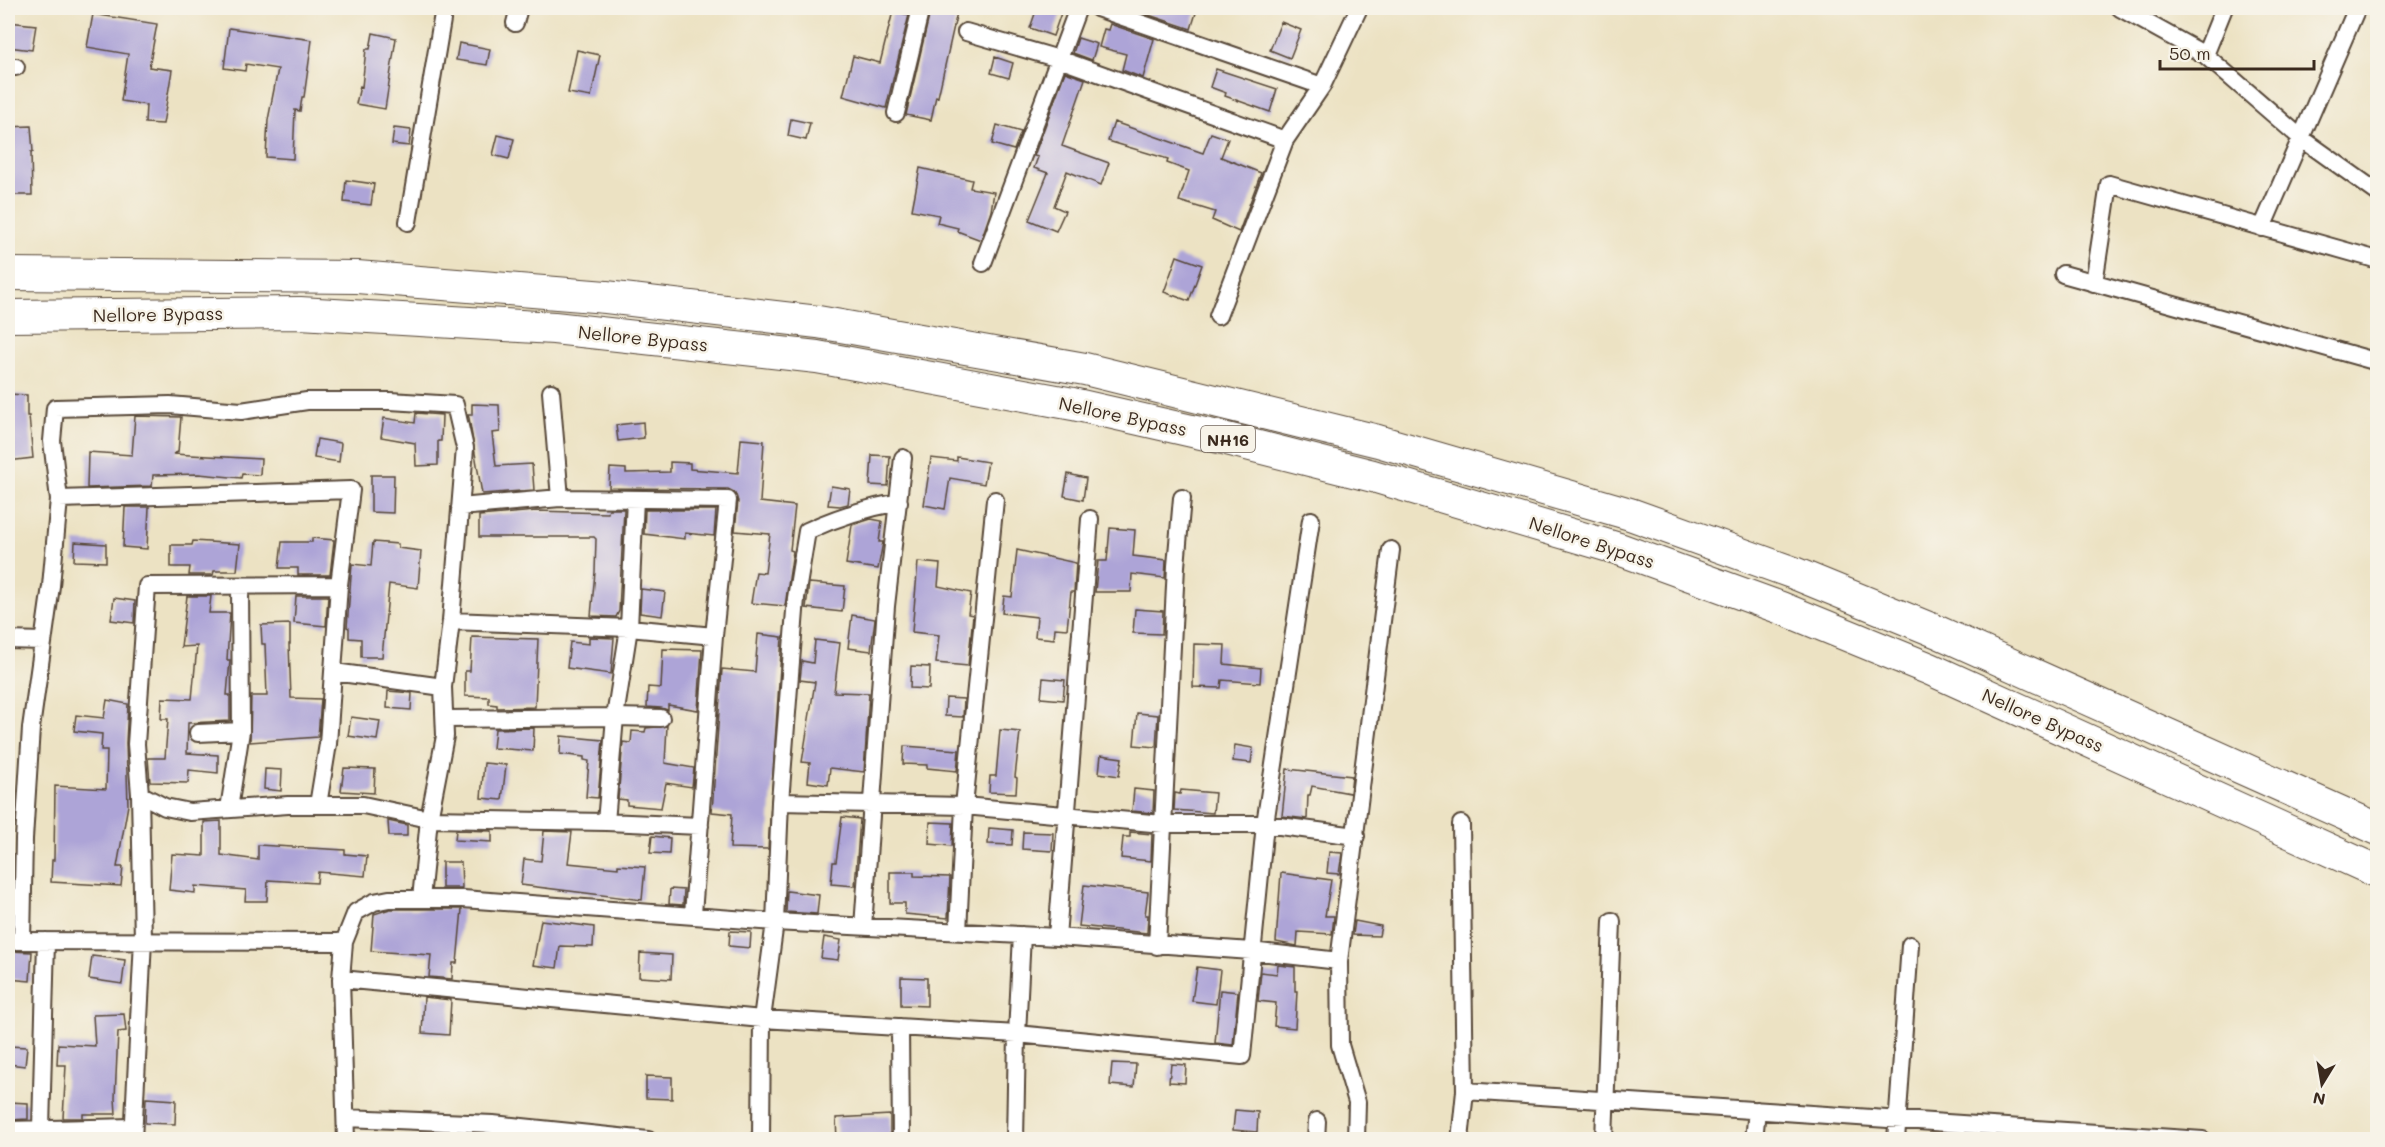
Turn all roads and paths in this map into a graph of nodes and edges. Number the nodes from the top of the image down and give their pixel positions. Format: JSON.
{"nodes":[{"id":1,"x":444,"y":8,"type":"edge"},
{"id":2,"x":921,"y":8,"type":"edge"},
{"id":3,"x":1078,"y":8,"type":"edge"},
{"id":4,"x":1097,"y":8,"type":"edge"},
{"id":5,"x":1359,"y":8,"type":"edge"},
{"id":6,"x":2120,"y":8,"type":"edge"},
{"id":7,"x":2224,"y":8,"type":"edge"},
{"id":8,"x":2357,"y":8,"type":"edge"},
{"id":9,"x":966,"y":32,"type":"dead end"},
{"id":10,"x":2205,"y":55,"type":"junction"},
{"id":11,"x":1059,"y":59,"type":"junction"},
{"id":12,"x":1322,"y":86,"type":"junction"},
{"id":13,"x":896,"y":113,"type":"dead end"},
{"id":14,"x":2301,"y":138,"type":"junction"},
{"id":15,"x":1285,"y":140,"type":"junction"},
{"id":16,"x":2378,"y":193,"type":"edge"},
{"id":17,"x":408,"y":222,"type":"dead end"},
{"id":18,"x":2262,"y":228,"type":"junction"},
{"id":19,"x":2378,"y":260,"type":"edge"},
{"id":20,"x":983,"y":263,"type":"dead end"},
{"id":21,"x":8,"y":274,"type":"edge"},
{"id":22,"x":2063,"y":274,"type":"dead end"},
{"id":23,"x":2094,"y":282,"type":"junction"},
{"id":24,"x":8,"y":316,"type":"edge"},
{"id":25,"x":1218,"y":316,"type":"dead end"},
{"id":26,"x":2378,"y":362,"type":"edge"},
{"id":27,"x":551,"y":392,"type":"dead end"},
{"id":28,"x":903,"y":458,"type":"dead end"},
{"id":29,"x":560,"y":498,"type":"junction"},
{"id":30,"x":1182,"y":498,"type":"dead end"},
{"id":31,"x":58,"y":499,"type":"junction"},
{"id":32,"x":635,"y":499,"type":"junction"},
{"id":33,"x":995,"y":500,"type":"dead end"},
{"id":34,"x":899,"y":502,"type":"junction"},
{"id":35,"x":460,"y":507,"type":"junction"},
{"id":36,"x":1090,"y":519,"type":"dead end"},
{"id":37,"x":1311,"y":520,"type":"dead end"},
{"id":38,"x":1391,"y":550,"type":"dead end"},
{"id":39,"x":339,"y":585,"type":"junction"},
{"id":40,"x":240,"y":586,"type":"junction"},
{"id":41,"x":451,"y":621,"type":"junction"},
{"id":42,"x":628,"y":628,"type":"junction"},
{"id":43,"x":714,"y":636,"type":"junction"},
{"id":44,"x":8,"y":640,"type":"edge"},
{"id":45,"x":43,"y":641,"type":"junction"},
{"id":46,"x":334,"y":672,"type":"junction"},
{"id":47,"x":443,"y":687,"type":"junction"},
{"id":48,"x":615,"y":717,"type":"junction"},
{"id":49,"x":661,"y":718,"type":"dead end"},
{"id":50,"x":446,"y":719,"type":"junction"},
{"id":51,"x":241,"y":731,"type":"junction"},
{"id":52,"x":198,"y":733,"type":"dead end"},
{"id":53,"x":140,"y":794,"type":"junction"},
{"id":54,"x":780,"y":802,"type":"junction"},
{"id":55,"x":318,"y":805,"type":"junction"},
{"id":56,"x":872,"y":806,"type":"junction"},
{"id":57,"x":964,"y":806,"type":"junction"},
{"id":58,"x":229,"y":810,"type":"junction"},
{"id":59,"x":1065,"y":816,"type":"junction"},
{"id":60,"x":429,"y":819,"type":"junction"},
{"id":61,"x":606,"y":822,"type":"junction"},
{"id":62,"x":1163,"y":824,"type":"junction"},
{"id":63,"x":1265,"y":824,"type":"junction"},
{"id":64,"x":1461,"y":824,"type":"dead end"},
{"id":65,"x":700,"y":826,"type":"junction"},
{"id":66,"x":2378,"y":829,"type":"edge"},
{"id":67,"x":1356,"y":837,"type":"junction"},
{"id":68,"x":2378,"y":872,"type":"edge"},
{"id":69,"x":421,"y":899,"type":"junction"},
{"id":70,"x":693,"y":914,"type":"junction"},
{"id":71,"x":1612,"y":921,"type":"dead end"},
{"id":72,"x":775,"y":922,"type":"junction"},
{"id":73,"x":863,"y":927,"type":"junction"},
{"id":74,"x":958,"y":932,"type":"junction"},
{"id":75,"x":1022,"y":935,"type":"junction"},
{"id":76,"x":1057,"y":937,"type":"junction"},
{"id":77,"x":143,"y":940,"type":"junction"},
{"id":78,"x":15,"y":941,"type":"edge"},
{"id":79,"x":46,"y":941,"type":"junction"},
{"id":80,"x":344,"y":942,"type":"junction"},
{"id":81,"x":1910,"y":945,"type":"dead end"},
{"id":82,"x":1157,"y":946,"type":"junction"},
{"id":83,"x":1251,"y":951,"type":"junction"},
{"id":84,"x":1339,"y":961,"type":"junction"},
{"id":85,"x":341,"y":979,"type":"junction"},
{"id":86,"x":762,"y":1019,"type":"junction"},
{"id":87,"x":900,"y":1027,"type":"junction"},
{"id":88,"x":1017,"y":1034,"type":"junction"},
{"id":89,"x":1465,"y":1091,"type":"junction"},
{"id":90,"x":1606,"y":1100,"type":"junction"},
{"id":91,"x":1757,"y":1110,"type":"junction"},
{"id":92,"x":346,"y":1118,"type":"junction"},
{"id":93,"x":1897,"y":1119,"type":"junction"},
{"id":94,"x":1317,"y":1121,"type":"dead end"},
{"id":95,"x":41,"y":1128,"type":"junction"},
{"id":96,"x":8,"y":1130,"type":"edge"},
{"id":97,"x":493,"y":1132,"type":"edge"},
{"id":98,"x":133,"y":1133,"type":"edge"},
{"id":99,"x":346,"y":1140,"type":"edge"},
{"id":100,"x":648,"y":1140,"type":"edge"},
{"id":101,"x":761,"y":1140,"type":"edge"},
{"id":102,"x":901,"y":1140,"type":"edge"},
{"id":103,"x":1015,"y":1140,"type":"edge"},
{"id":104,"x":1316,"y":1140,"type":"edge"},
{"id":105,"x":1356,"y":1140,"type":"edge"},
{"id":106,"x":1460,"y":1140,"type":"edge"},
{"id":107,"x":1604,"y":1140,"type":"edge"},
{"id":108,"x":1754,"y":1140,"type":"edge"},
{"id":109,"x":1896,"y":1140,"type":"edge"},
{"id":110,"x":2203,"y":1140,"type":"edge"}],
"edges":[{"from":1,"to":17,"type":"street"},
{"from":2,"to":13,"type":"street"},
{"from":3,"to":11,"type":"street"},
{"from":4,"to":12,"type":"street"},
{"from":5,"to":12,"type":"street"},
{"from":6,"to":10,"type":"street"},
{"from":7,"to":10,"type":"street"},
{"from":8,"to":14,"type":"street"},
{"from":9,"to":11,"type":"street"},
{"from":10,"to":14,"type":"street"},
{"from":11,"to":15,"type":"street"},
{"from":11,"to":20,"type":"street"},
{"from":12,"to":15,"type":"street"},
{"from":14,"to":16,"type":"street"},
{"from":14,"to":18,"type":"street"},
{"from":15,"to":25,"type":"street"},
{"from":18,"to":19,"type":"street"},
{"from":18,"to":23,"type":"street"},
{"from":21,"to":66,"type":"highway","name":"Nellore Bypass","number":"NH16"},
{"from":22,"to":23,"type":"street"},
{"from":23,"to":26,"type":"street"},
{"from":24,"to":68,"type":"highway","name":"Nellore Bypass","number":"NH16"},
{"from":27,"to":29,"type":"street"},
{"from":28,"to":34,"type":"street"},
{"from":29,"to":32,"type":"street"},
{"from":29,"to":35,"type":"street"},
{"from":30,"to":62,"type":"street"},
{"from":31,"to":35,"type":"street"},
{"from":31,"to":39,"type":"street"},
{"from":31,"to":45,"type":"street"},
{"from":32,"to":42,"type":"street"},
{"from":32,"to":43,"type":"street"},
{"from":33,"to":57,"type":"street"},
{"from":34,"to":54,"type":"street"},
{"from":34,"to":56,"type":"street"},
{"from":35,"to":41,"type":"street"},
{"from":36,"to":59,"type":"street"},
{"from":37,"to":63,"type":"street"},
{"from":38,"to":67,"type":"street"},
{"from":39,"to":40,"type":"street"},
{"from":39,"to":46,"type":"street"},
{"from":40,"to":51,"type":"street"},
{"from":40,"to":53,"type":"street"},
{"from":41,"to":42,"type":"street"},
{"from":41,"to":47,"type":"street"},
{"from":42,"to":43,"type":"street"},
{"from":42,"to":48,"type":"street"},
{"from":43,"to":65,"type":"street"},
{"from":44,"to":45,"type":"street"},
{"from":45,"to":78,"type":"street"},
{"from":46,"to":47,"type":"street"},
{"from":46,"to":55,"type":"street"},
{"from":47,"to":50,"type":"street"},
{"from":48,"to":49,"type":"street"},
{"from":48,"to":50,"type":"street"},
{"from":48,"to":61,"type":"street"},
{"from":50,"to":60,"type":"street"},
{"from":51,"to":52,"type":"street"},
{"from":51,"to":58,"type":"street"},
{"from":53,"to":58,"type":"street"},
{"from":53,"to":77,"type":"street"},
{"from":54,"to":56,"type":"street"},
{"from":54,"to":72,"type":"street"},
{"from":55,"to":58,"type":"street"},
{"from":55,"to":60,"type":"street"},
{"from":56,"to":57,"type":"street"},
{"from":56,"to":73,"type":"street"},
{"from":57,"to":59,"type":"street"},
{"from":57,"to":74,"type":"street"},
{"from":59,"to":62,"type":"street"},
{"from":59,"to":76,"type":"street"},
{"from":60,"to":61,"type":"street"},
{"from":60,"to":69,"type":"street"},
{"from":61,"to":65,"type":"street"},
{"from":62,"to":63,"type":"street"},
{"from":62,"to":82,"type":"street"},
{"from":63,"to":67,"type":"street"},
{"from":63,"to":83,"type":"street"},
{"from":64,"to":89,"type":"street"},
{"from":65,"to":70,"type":"street"},
{"from":67,"to":84,"type":"street"},
{"from":69,"to":70,"type":"street"},
{"from":69,"to":80,"type":"street"},
{"from":70,"to":72,"type":"street"},
{"from":71,"to":90,"type":"street"},
{"from":72,"to":73,"type":"street"},
{"from":72,"to":86,"type":"street"},
{"from":73,"to":74,"type":"street"},
{"from":74,"to":75,"type":"street"},
{"from":75,"to":76,"type":"street"},
{"from":75,"to":88,"type":"street"},
{"from":76,"to":82,"type":"street"},
{"from":77,"to":79,"type":"street"},
{"from":77,"to":80,"type":"street"},
{"from":77,"to":98,"type":"street"},
{"from":78,"to":79,"type":"street"},
{"from":79,"to":95,"type":"street"},
{"from":80,"to":85,"type":"street"},
{"from":81,"to":93,"type":"street"},
{"from":82,"to":83,"type":"street"},
{"from":83,"to":84,"type":"street"},
{"from":83,"to":88,"type":"street"},
{"from":84,"to":105,"type":"street"},
{"from":85,"to":86,"type":"street"},
{"from":85,"to":92,"type":"street"},
{"from":86,"to":87,"type":"street"},
{"from":86,"to":101,"type":"street"},
{"from":87,"to":88,"type":"street"},
{"from":87,"to":102,"type":"street"},
{"from":88,"to":103,"type":"street"},
{"from":89,"to":90,"type":"street"},
{"from":89,"to":106,"type":"street"},
{"from":90,"to":91,"type":"street"},
{"from":90,"to":107,"type":"street"},
{"from":91,"to":93,"type":"street"},
{"from":91,"to":108,"type":"street"},
{"from":92,"to":97,"type":"street"},
{"from":92,"to":99,"type":"street"},
{"from":93,"to":109,"type":"street"},
{"from":93,"to":110,"type":"street"},
{"from":94,"to":104,"type":"street"},
{"from":95,"to":96,"type":"street"},
{"from":95,"to":98,"type":"street"},
{"from":97,"to":100,"type":"street"}]}
